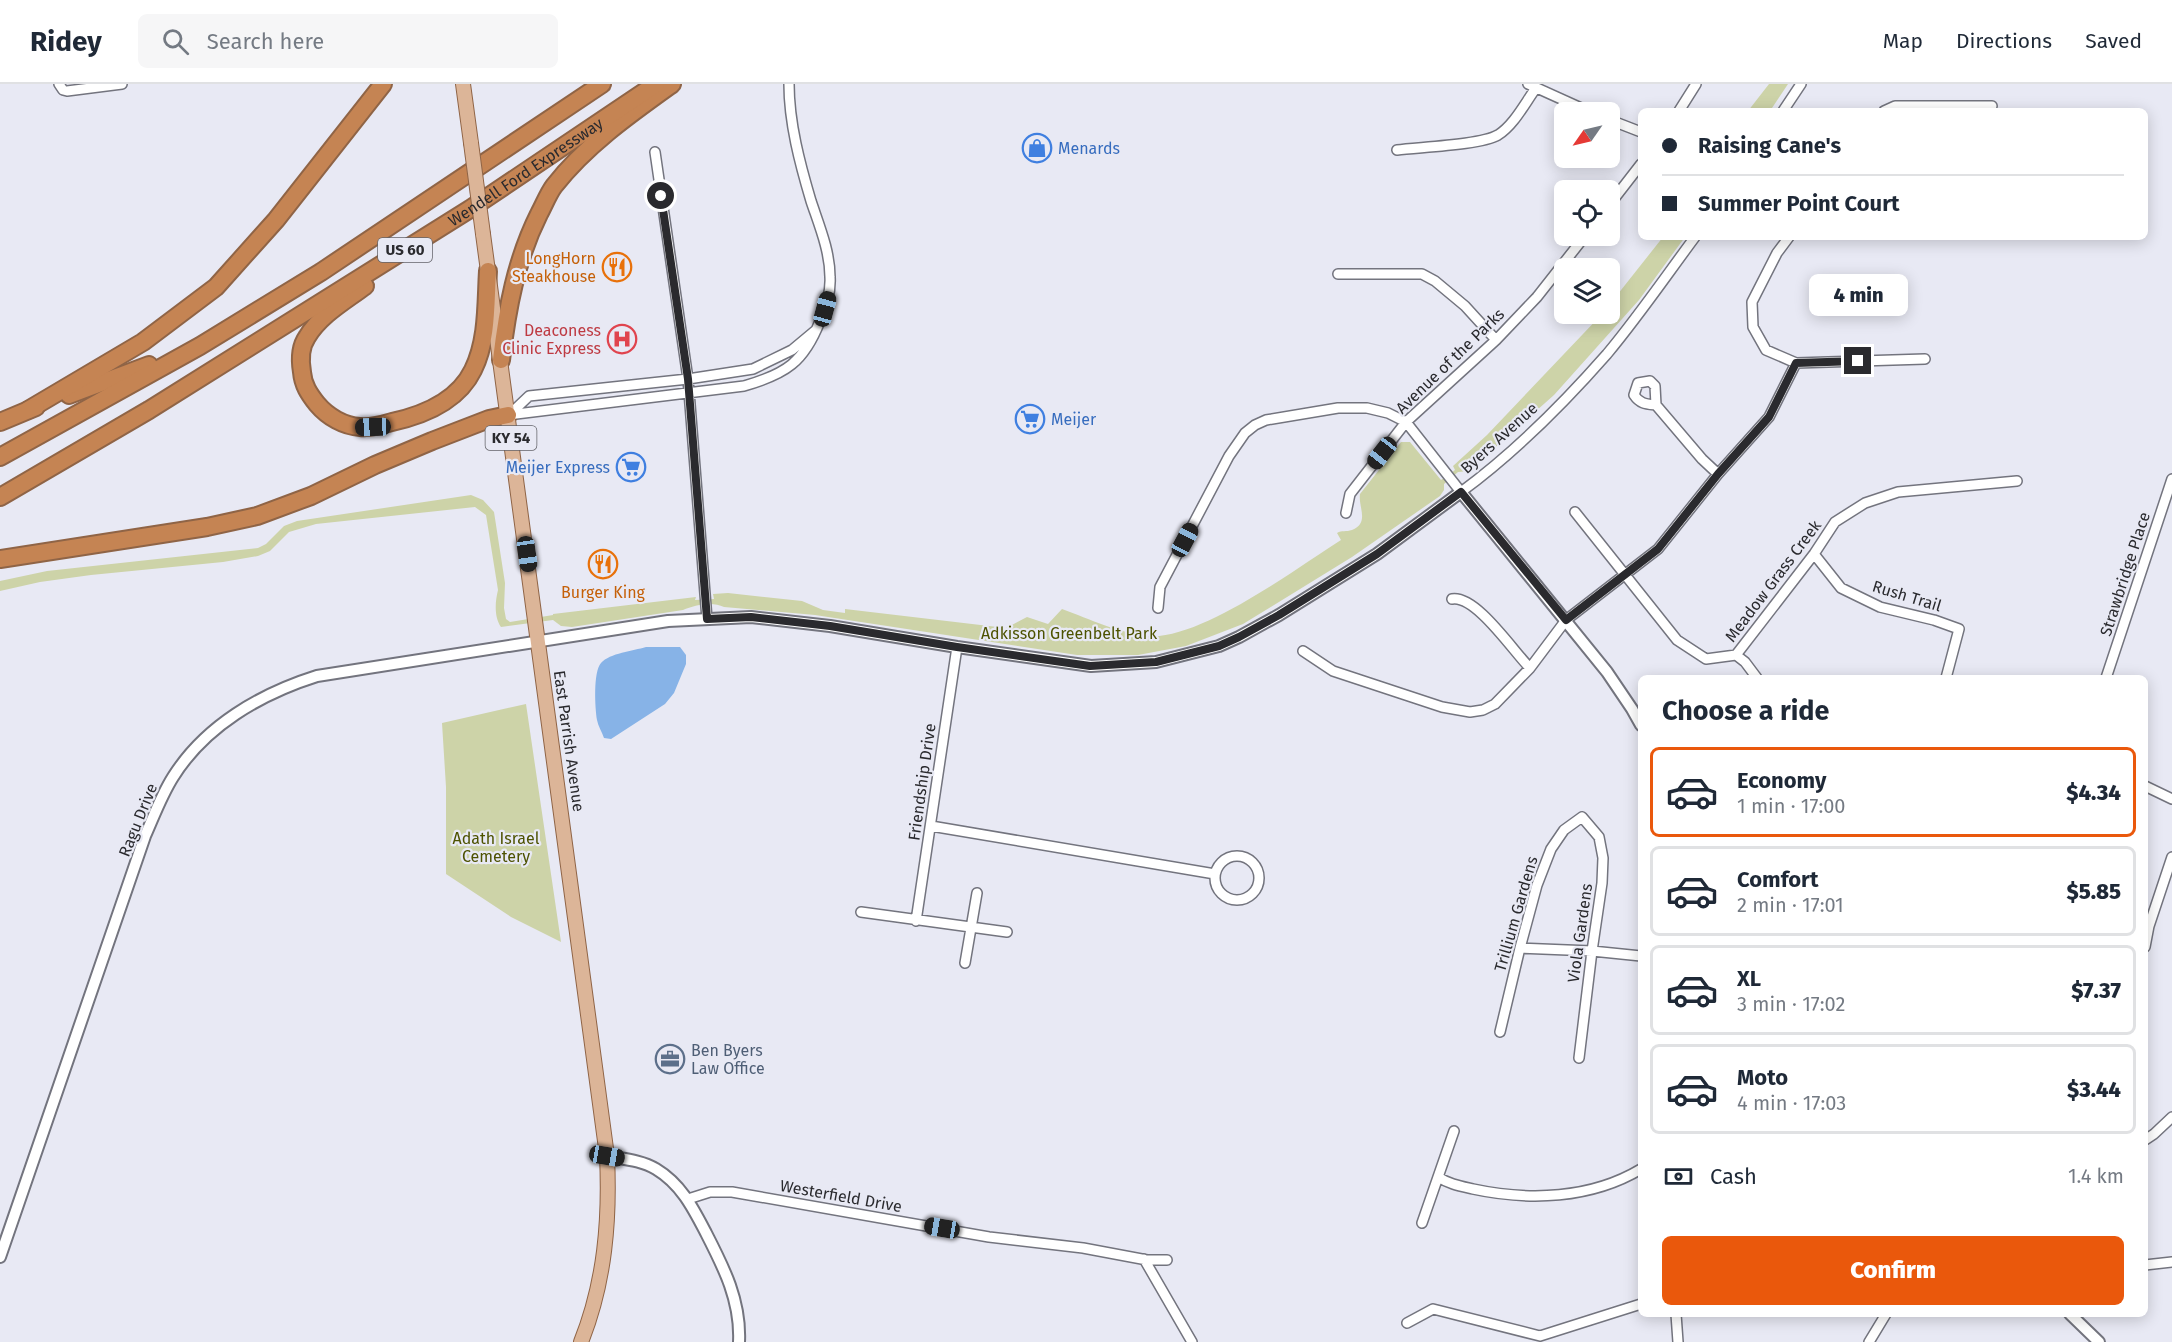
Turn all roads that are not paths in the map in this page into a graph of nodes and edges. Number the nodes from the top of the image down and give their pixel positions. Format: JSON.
{"nodes":[{"id":1,"x":59,"y":84,"type":"edge"},
{"id":2,"x":122,"y":84,"type":"edge"},
{"id":3,"x":383,"y":84,"type":"edge"},
{"id":4,"x":463,"y":84,"type":"edge"},
{"id":5,"x":602,"y":84,"type":"edge"},
{"id":6,"x":656,"y":84,"type":"edge"},
{"id":7,"x":672,"y":84,"type":"edge"},
{"id":8,"x":789,"y":84,"type":"edge"},
{"id":9,"x":1696,"y":84,"type":"edge"},
{"id":10,"x":1801,"y":84,"type":"edge"},
{"id":11,"x":1532,"y":86,"type":"edge"},
{"id":12,"x":1568,"y":102,"type":"edge"},
{"id":13,"x":1992,"y":106,"type":"dead end"},
{"id":14,"x":1681,"y":108,"type":"edge"},
{"id":15,"x":1785,"y":108,"type":"edge"},
{"id":16,"x":1891,"y":108,"type":"edge"},
{"id":17,"x":1620,"y":124,"type":"edge"},
{"id":18,"x":1638,"y":131,"type":"edge"},
{"id":19,"x":1397,"y":150,"type":"dead end"},
{"id":20,"x":655,"y":152,"type":"dead end"},
{"id":21,"x":1638,"y":168,"type":"edge"},
{"id":22,"x":1620,"y":191,"type":"edge"},
{"id":23,"x":470,"y":209,"type":"junction"},
{"id":24,"x":1693,"y":240,"type":"edge"},
{"id":25,"x":1787,"y":240,"type":"edge"},
{"id":26,"x":1577,"y":246,"type":"edge"},
{"id":27,"x":488,"y":271,"type":"junction"},
{"id":28,"x":1338,"y":274,"type":"dead end"},
{"id":29,"x":818,"y":328,"type":"junction"},
{"id":30,"x":1496,"y":340,"type":"junction"},
{"id":31,"x":200,"y":345,"type":"junction"},
{"id":32,"x":1925,"y":359,"type":"dead end"},
{"id":33,"x":501,"y":360,"type":"junction"},
{"id":34,"x":1796,"y":363,"type":"junction"},
{"id":35,"x":688,"y":379,"type":"junction"},
{"id":36,"x":689,"y":394,"type":"junction"},
{"id":37,"x":1656,"y":405,"type":"dead end"},
{"id":38,"x":28,"y":410,"type":"junction"},
{"id":39,"x":508,"y":415,"type":"junction"},
{"id":40,"x":0,"y":422,"type":"edge"},
{"id":41,"x":1406,"y":422,"type":"junction"},
{"id":42,"x":0,"y":457,"type":"edge"},
{"id":43,"x":1718,"y":474,"type":"junction"},
{"id":44,"x":2172,"y":479,"type":"edge"},
{"id":45,"x":2017,"y":481,"type":"dead end"},
{"id":46,"x":1461,"y":492,"type":"junction"},
{"id":47,"x":0,"y":497,"type":"edge"},
{"id":48,"x":1575,"y":512,"type":"dead end"},
{"id":49,"x":1346,"y":513,"type":"dead end"},
{"id":50,"x":1814,"y":554,"type":"junction"},
{"id":51,"x":0,"y":560,"type":"edge"},
{"id":52,"x":1625,"y":573,"type":"junction"},
{"id":53,"x":1452,"y":598,"type":"dead end"},
{"id":54,"x":1158,"y":608,"type":"dead end"},
{"id":55,"x":707,"y":619,"type":"junction"},
{"id":56,"x":1566,"y":620,"type":"junction"},
{"id":57,"x":538,"y":641,"type":"junction"},
{"id":58,"x":957,"y":647,"type":"junction"},
{"id":59,"x":1304,"y":651,"type":"dead end"},
{"id":60,"x":1736,"y":656,"type":"junction"},
{"id":61,"x":1530,"y":668,"type":"junction"},
{"id":62,"x":1755,"y":675,"type":"edge"},
{"id":63,"x":1947,"y":675,"type":"edge"},
{"id":64,"x":2107,"y":675,"type":"edge"},
{"id":65,"x":1638,"y":720,"type":"edge"},
{"id":66,"x":2148,"y":787,"type":"edge"},
{"id":67,"x":2172,"y":799,"type":"edge"},
{"id":68,"x":1582,"y":818,"type":"joint"},
{"id":69,"x":931,"y":826,"type":"junction"},
{"id":70,"x":2172,"y":857,"type":"edge"},
{"id":71,"x":1215,"y":874,"type":"junction"},
{"id":72,"x":977,"y":893,"type":"dead end"},
{"id":73,"x":861,"y":912,"type":"dead end"},
{"id":74,"x":916,"y":921,"type":"junction"},
{"id":75,"x":972,"y":928,"type":"junction"},
{"id":76,"x":2148,"y":931,"type":"edge"},
{"id":77,"x":1007,"y":932,"type":"dead end"},
{"id":78,"x":1520,"y":948,"type":"junction"},
{"id":79,"x":1592,"y":951,"type":"junction"},
{"id":80,"x":1638,"y":956,"type":"edge"},
{"id":81,"x":965,"y":963,"type":"dead end"},
{"id":82,"x":1500,"y":1032,"type":"dead end"},
{"id":83,"x":1579,"y":1058,"type":"dead end"},
{"id":84,"x":2172,"y":1117,"type":"edge"},
{"id":85,"x":1454,"y":1131,"type":"dead end"},
{"id":86,"x":2148,"y":1137,"type":"edge"},
{"id":87,"x":607,"y":1156,"type":"junction"},
{"id":88,"x":1638,"y":1171,"type":"edge"},
{"id":89,"x":1438,"y":1177,"type":"junction"},
{"id":90,"x":688,"y":1199,"type":"junction"},
{"id":91,"x":1422,"y":1223,"type":"dead end"},
{"id":92,"x":0,"y":1257,"type":"edge"},
{"id":93,"x":1144,"y":1259,"type":"junction"},
{"id":94,"x":1167,"y":1260,"type":"dead end"},
{"id":95,"x":2172,"y":1262,"type":"edge"},
{"id":96,"x":2148,"y":1265,"type":"edge"},
{"id":97,"x":1638,"y":1305,"type":"edge"},
{"id":98,"x":1676,"y":1317,"type":"edge"},
{"id":99,"x":1884,"y":1317,"type":"edge"},
{"id":100,"x":2073,"y":1317,"type":"edge"},
{"id":101,"x":1407,"y":1323,"type":"dead end"},
{"id":102,"x":581,"y":1342,"type":"edge"},
{"id":103,"x":739,"y":1342,"type":"edge"},
{"id":104,"x":1192,"y":1342,"type":"edge"},
{"id":105,"x":1678,"y":1342,"type":"edge"},
{"id":106,"x":1869,"y":1342,"type":"edge"},
{"id":107,"x":2099,"y":1342,"type":"edge"}],
"edges":[{"from":1,"to":2,"type":"street"},
{"from":3,"to":38,"type":"highway"},
{"from":4,"to":27,"type":"main road","name":"East Parrish Avenue","number":"KY 54","bridge":true},
{"from":5,"to":31,"type":"highway","name":"Wendell Ford Expressway","number":"US 60"},
{"from":6,"to":23,"type":"highway","name":"Wendell Ford Expressway","number":"US 60"},
{"from":7,"to":33,"type":"highway"},
{"from":8,"to":29,"type":"street"},
{"from":9,"to":14,"type":"street"},
{"from":10,"to":15,"type":"street"},
{"from":11,"to":12,"type":"street"},
{"from":11,"to":19,"type":"street"},
{"from":13,"to":16,"type":"street"},
{"from":17,"to":18,"type":"street"},
{"from":20,"to":35,"type":"street"},
{"from":21,"to":22,"type":"street"},
{"from":23,"to":27,"type":"highway"},
{"from":23,"to":47,"type":"highway","name":"Wendell Ford Expressway","number":"US 60"},
{"from":24,"to":46,"type":"street","name":"Byers Avenue"},
{"from":25,"to":34,"type":"street"},
{"from":26,"to":30,"type":"street","name":"Avenue of the Parks"},
{"from":27,"to":33,"type":"main road","name":"East Parrish Avenue","number":"KY 54"},
{"from":28,"to":30,"type":"street"},
{"from":29,"to":35,"type":"street"},
{"from":29,"to":36,"type":"street"},
{"from":30,"to":41,"type":"street","name":"Avenue of the Parks"},
{"from":31,"to":38,"type":"highway"},
{"from":31,"to":42,"type":"highway","number":"US 60"},
{"from":32,"to":34,"type":"street"},
{"from":33,"to":39,"type":"main road","name":"East Parrish Avenue","number":"KY 54"},
{"from":34,"to":43,"type":"street"},
{"from":35,"to":36,"type":"street"},
{"from":35,"to":39,"type":"street"},
{"from":36,"to":39,"type":"street"},
{"from":36,"to":55,"type":"street"},
{"from":37,"to":43,"type":"street"},
{"from":38,"to":40,"type":"highway"},
{"from":39,"to":51,"type":"highway"},
{"from":39,"to":57,"type":"main road","name":"East Parrish Avenue","number":"KY 54"},
{"from":41,"to":46,"type":"street"},
{"from":41,"to":49,"type":"street","name":"Avenue of the Parks"},
{"from":41,"to":54,"type":"street"},
{"from":43,"to":52,"type":"street"},
{"from":44,"to":64,"type":"street","name":"Strawbridge Place"},
{"from":45,"to":50,"type":"street","name":"Meadow Grass Creek"},
{"from":46,"to":56,"type":"street"},
{"from":46,"to":58,"type":"street","name":"Byers Avenue"},
{"from":48,"to":52,"type":"street","name":"Meadow Grass Creek"},
{"from":50,"to":60,"type":"street","name":"Meadow Grass Creek"},
{"from":50,"to":63,"type":"street","name":"Rush Trail"},
{"from":52,"to":56,"type":"street"},
{"from":52,"to":60,"type":"street","name":"Meadow Grass Creek"},
{"from":53,"to":61,"type":"street"},
{"from":55,"to":57,"type":"street","name":"Byers Avenue"},
{"from":55,"to":58,"type":"street","name":"Byers Avenue"},
{"from":56,"to":61,"type":"street"},
{"from":56,"to":65,"type":"street"},
{"from":57,"to":87,"type":"main road","name":"East Parrish Avenue","number":"KY 54"},
{"from":57,"to":92,"type":"street","name":"Ragu Drive"},
{"from":58,"to":69,"type":"street","name":"Friendship Drive"},
{"from":59,"to":61,"type":"street"},
{"from":60,"to":62,"type":"street"},
{"from":66,"to":67,"type":"street"},
{"from":68,"to":78,"type":"street","name":"Trillium Gardens"},
{"from":68,"to":79,"type":"street","name":"Viola Gardens"},
{"from":69,"to":71,"type":"street"},
{"from":69,"to":74,"type":"street","name":"Friendship Drive"},
{"from":70,"to":76,"type":"street"},
{"from":71,"to":71,"type":"street"},
{"from":72,"to":75,"type":"street"},
{"from":73,"to":74,"type":"street"},
{"from":74,"to":75,"type":"street"},
{"from":75,"to":77,"type":"street"},
{"from":75,"to":81,"type":"street"},
{"from":78,"to":79,"type":"street"},
{"from":78,"to":82,"type":"street","name":"Trillium Gardens"},
{"from":79,"to":80,"type":"street"},
{"from":79,"to":83,"type":"street","name":"Viola Gardens"},
{"from":84,"to":86,"type":"street"},
{"from":85,"to":89,"type":"street"},
{"from":87,"to":90,"type":"street"},
{"from":87,"to":102,"type":"main road","name":"East Parrish Avenue","number":"KY 54"},
{"from":88,"to":89,"type":"street"},
{"from":89,"to":91,"type":"street"},
{"from":90,"to":93,"type":"street","name":"Westerfield Drive"},
{"from":90,"to":103,"type":"street"},
{"from":93,"to":94,"type":"street","name":"Westerfield Drive"},
{"from":93,"to":104,"type":"street"},
{"from":95,"to":96,"type":"street"},
{"from":97,"to":101,"type":"street"},
{"from":98,"to":105,"type":"street"},
{"from":99,"to":106,"type":"street"},
{"from":100,"to":107,"type":"street"}]}
